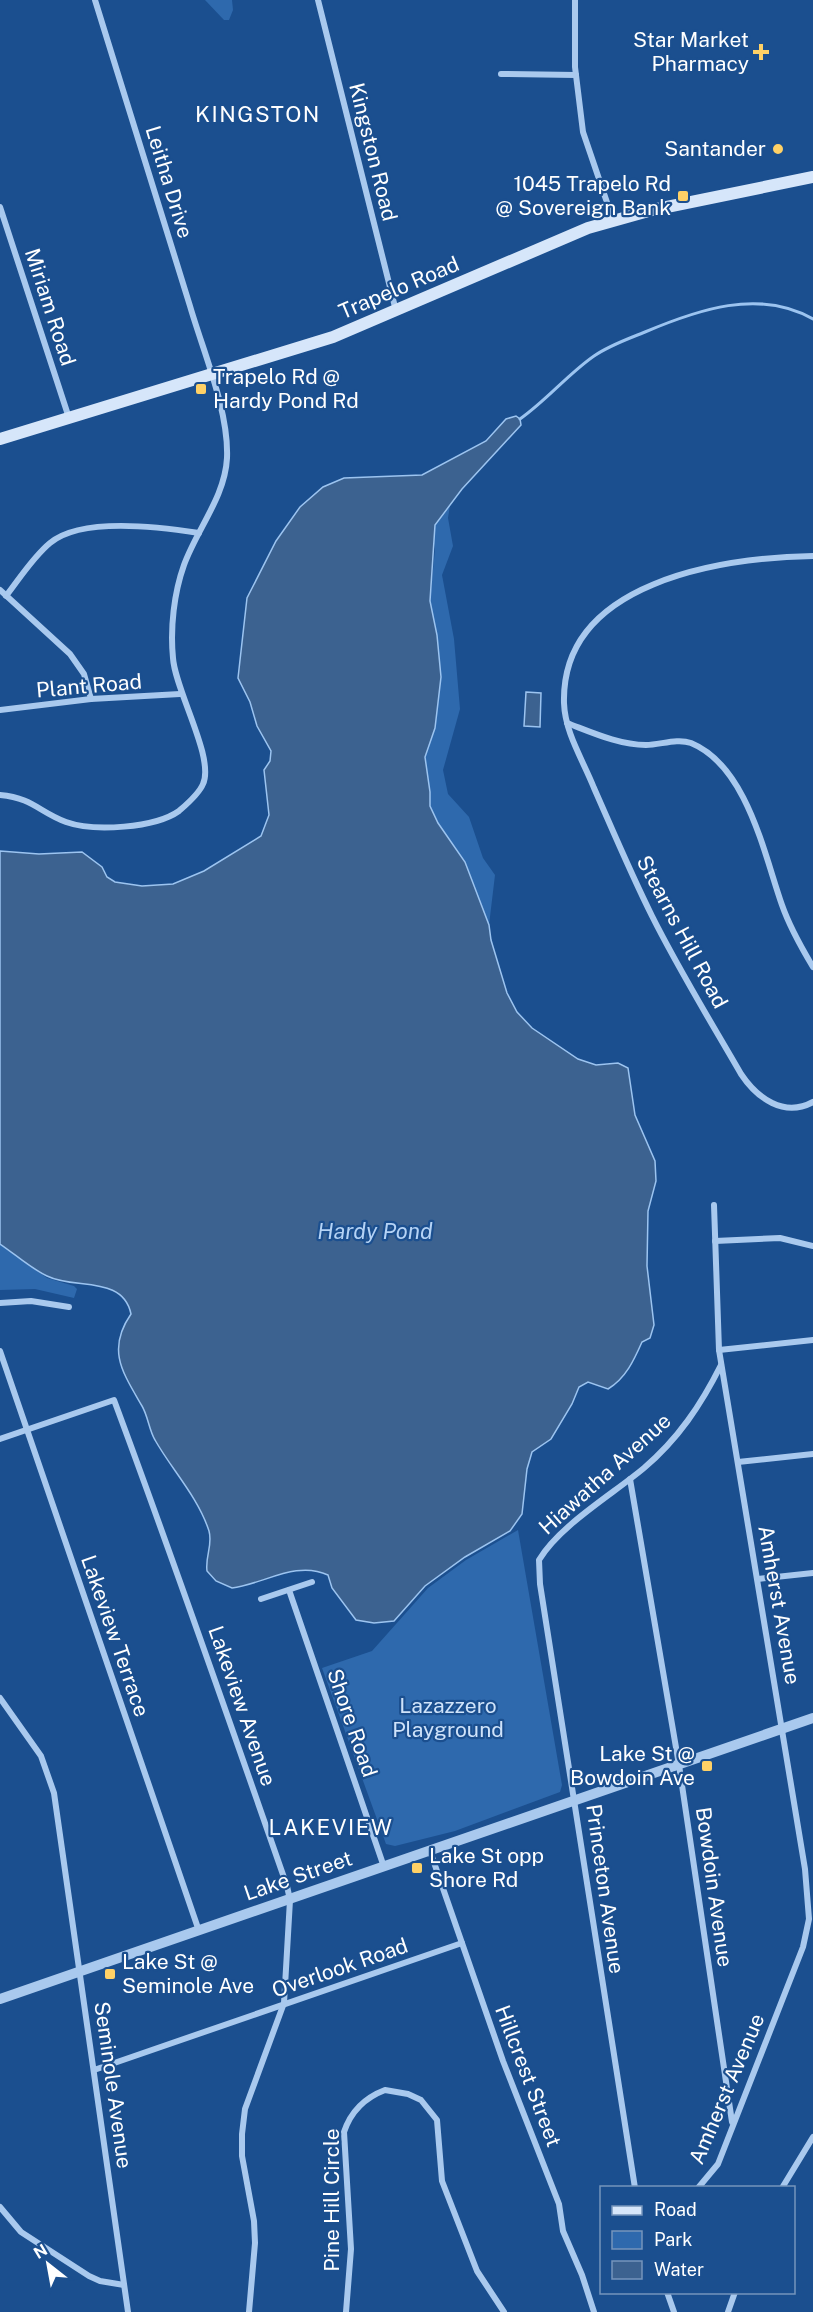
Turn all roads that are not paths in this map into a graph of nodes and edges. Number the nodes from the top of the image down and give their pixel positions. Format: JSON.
{"nodes":[{"id":1,"x":95,"y":0,"type":"edge"},
{"id":2,"x":318,"y":0,"type":"edge"},
{"id":3,"x":575,"y":0,"type":"edge"},
{"id":4,"x":501,"y":74,"type":"dead end"},
{"id":5,"x":576,"y":75,"type":"junction"},
{"id":6,"x":813,"y":177,"type":"edge"},
{"id":7,"x":0,"y":207,"type":"edge"},
{"id":8,"x":613,"y":221,"type":"junction"},
{"id":9,"x":396,"y":312,"type":"junction"},
{"id":10,"x":211,"y":375,"type":"junction"},
{"id":11,"x":69,"y":418,"type":"junction"},
{"id":12,"x":0,"y":439,"type":"edge"},
{"id":13,"x":199,"y":533,"type":"junction"},
{"id":14,"x":813,"y":556,"type":"edge"},
{"id":15,"x":0,"y":590,"type":"edge"},
{"id":16,"x":6,"y":596,"type":"junction"},
{"id":17,"x":180,"y":693,"type":"junction"},
{"id":18,"x":91,"y":699,"type":"junction"},
{"id":19,"x":0,"y":710,"type":"edge"},
{"id":20,"x":567,"y":723,"type":"junction"},
{"id":21,"x":0,"y":795,"type":"edge"},
{"id":22,"x":813,"y":967,"type":"edge"},
{"id":23,"x":813,"y":1102,"type":"edge"},
{"id":24,"x":714,"y":1205,"type":"dead end"},
{"id":25,"x":715,"y":1241,"type":"junction"},
{"id":26,"x":813,"y":1246,"type":"edge"},
{"id":27,"x":0,"y":1303,"type":"edge"},
{"id":28,"x":69,"y":1307,"type":"dead end"},
{"id":29,"x":813,"y":1340,"type":"edge"},
{"id":30,"x":719,"y":1350,"type":"junction"},
{"id":31,"x":0,"y":1351,"type":"edge"},
{"id":32,"x":721,"y":1364,"type":"junction"},
{"id":33,"x":27,"y":1430,"type":"junction"},
{"id":34,"x":0,"y":1439,"type":"edge"},
{"id":35,"x":813,"y":1454,"type":"edge"},
{"id":36,"x":738,"y":1462,"type":"junction"},
{"id":37,"x":630,"y":1479,"type":"junction"},
{"id":38,"x":539,"y":1560,"type":"joint"},
{"id":39,"x":813,"y":1573,"type":"edge"},
{"id":40,"x":758,"y":1579,"type":"junction"},
{"id":41,"x":312,"y":1582,"type":"dead end"},
{"id":42,"x":289,"y":1590,"type":"junction"},
{"id":43,"x":261,"y":1599,"type":"dead end"},
{"id":44,"x":0,"y":1698,"type":"edge"},
{"id":45,"x":813,"y":1718,"type":"edge"},
{"id":46,"x":783,"y":1728,"type":"junction"},
{"id":47,"x":679,"y":1765,"type":"junction"},
{"id":48,"x":575,"y":1801,"type":"junction"},
{"id":49,"x":430,"y":1851,"type":"junction"},
{"id":50,"x":384,"y":1868,"type":"junction"},
{"id":51,"x":290,"y":1900,"type":"junction"},
{"id":52,"x":199,"y":1931,"type":"junction"},
{"id":53,"x":462,"y":1943,"type":"junction"},
{"id":54,"x":81,"y":1971,"type":"junction"},
{"id":55,"x":0,"y":1999,"type":"edge"},
{"id":56,"x":284,"y":2003,"type":"junction"},
{"id":57,"x":94,"y":2070,"type":"junction"},
{"id":58,"x":732,"y":2123,"type":"junction"},
{"id":59,"x":813,"y":2137,"type":"edge"},
{"id":60,"x":635,"y":2186,"type":"edge"},
{"id":61,"x":699,"y":2186,"type":"edge"},
{"id":62,"x":784,"y":2186,"type":"edge"},
{"id":63,"x":0,"y":2207,"type":"edge"},
{"id":64,"x":124,"y":2285,"type":"junction"},
{"id":65,"x":668,"y":2294,"type":"edge"},
{"id":66,"x":734,"y":2294,"type":"edge"},
{"id":67,"x":128,"y":2312,"type":"edge"},
{"id":68,"x":249,"y":2312,"type":"edge"},
{"id":69,"x":346,"y":2312,"type":"edge"},
{"id":70,"x":504,"y":2312,"type":"edge"},
{"id":71,"x":594,"y":2312,"type":"edge"},
{"id":72,"x":674,"y":2312,"type":"edge"},
{"id":73,"x":728,"y":2312,"type":"edge"}],
"edges":[{"from":1,"to":10,"type":"street","name":"Leitha Drive"},
{"from":2,"to":9,"type":"street","name":"Kingston Road"},
{"from":3,"to":5,"type":"street"},
{"from":4,"to":5,"type":"street"},
{"from":5,"to":8,"type":"street"},
{"from":6,"to":8,"type":"main road","name":"Trapelo Road"},
{"from":7,"to":11,"type":"street","name":"Miriam Road"},
{"from":8,"to":9,"type":"main road","name":"Trapelo Road"},
{"from":9,"to":10,"type":"main road","name":"Trapelo Road"},
{"from":10,"to":11,"type":"main road","name":"Trapelo Road"},
{"from":10,"to":13,"type":"street","name":"Leitha Drive"},
{"from":11,"to":12,"type":"main road","name":"Trapelo Road"},
{"from":13,"to":16,"type":"street"},
{"from":13,"to":17,"type":"street","name":"Leitha Drive"},
{"from":14,"to":20,"type":"street","name":"Stearns Hill Road"},
{"from":15,"to":16,"type":"street"},
{"from":16,"to":18,"type":"street"},
{"from":17,"to":18,"type":"street","name":"Plant Road"},
{"from":17,"to":21,"type":"street","name":"Leitha Drive"},
{"from":18,"to":19,"type":"street","name":"Plant Road"},
{"from":20,"to":22,"type":"street"},
{"from":20,"to":23,"type":"street","name":"Stearns Hill Road"},
{"from":24,"to":25,"type":"street"},
{"from":25,"to":26,"type":"street"},
{"from":25,"to":30,"type":"street"},
{"from":27,"to":28,"type":"street"},
{"from":29,"to":30,"type":"street"},
{"from":30,"to":32,"type":"street"},
{"from":31,"to":33,"type":"street","name":"Lakeview Terrace"},
{"from":32,"to":36,"type":"street","name":"Amherst Avenue"},
{"from":32,"to":37,"type":"street","name":"Hiawatha Avenue"},
{"from":33,"to":34,"type":"street"},
{"from":33,"to":51,"type":"street","name":"Lakeview Avenue"},
{"from":33,"to":52,"type":"street","name":"Lakeview Terrace"},
{"from":35,"to":36,"type":"street"},
{"from":36,"to":40,"type":"street","name":"Amherst Avenue"},
{"from":37,"to":38,"type":"street","name":"Hiawatha Avenue"},
{"from":37,"to":47,"type":"street","name":"Bowdoin Avenue"},
{"from":38,"to":48,"type":"street","name":"Princeton Avenue"},
{"from":39,"to":40,"type":"street"},
{"from":40,"to":46,"type":"street","name":"Amherst Avenue"},
{"from":41,"to":42,"type":"street"},
{"from":42,"to":43,"type":"street"},
{"from":42,"to":50,"type":"street","name":"Shore Road"},
{"from":44,"to":54,"type":"street","name":"Seminole Avenue"},
{"from":45,"to":46,"type":"street","name":"Lake Street"},
{"from":46,"to":47,"type":"street","name":"Lake Street"},
{"from":46,"to":58,"type":"street","name":"Amherst Avenue"},
{"from":47,"to":48,"type":"street","name":"Lake Street"},
{"from":47,"to":58,"type":"street","name":"Bowdoin Avenue"},
{"from":48,"to":49,"type":"street","name":"Lake Street"},
{"from":48,"to":60,"type":"street","name":"Princeton Avenue"},
{"from":49,"to":50,"type":"street","name":"Lake Street"},
{"from":49,"to":53,"type":"street","name":"Hillcrest Street"},
{"from":50,"to":51,"type":"street","name":"Lake Street"},
{"from":51,"to":52,"type":"street","name":"Lake Street"},
{"from":51,"to":56,"type":"street","name":"Lakeview Avenue"},
{"from":52,"to":54,"type":"street","name":"Lake Street"},
{"from":53,"to":56,"type":"street","name":"Overlook Road"},
{"from":53,"to":71,"type":"street","name":"Hillcrest Street"},
{"from":54,"to":55,"type":"street","name":"Lake Street"},
{"from":54,"to":57,"type":"street","name":"Seminole Avenue"},
{"from":56,"to":57,"type":"street","name":"Overlook Road"},
{"from":56,"to":68,"type":"street","name":"Lakeview Avenue"},
{"from":57,"to":64,"type":"street","name":"Seminole Avenue"},
{"from":58,"to":61,"type":"street","name":"Amherst Avenue"},
{"from":59,"to":62,"type":"street"},
{"from":63,"to":64,"type":"street"},
{"from":64,"to":67,"type":"street","name":"Seminole Avenue"},
{"from":65,"to":72,"type":"street"},
{"from":66,"to":73,"type":"street"},
{"from":69,"to":70,"type":"street","name":"Pine Hill Circle"}]}
